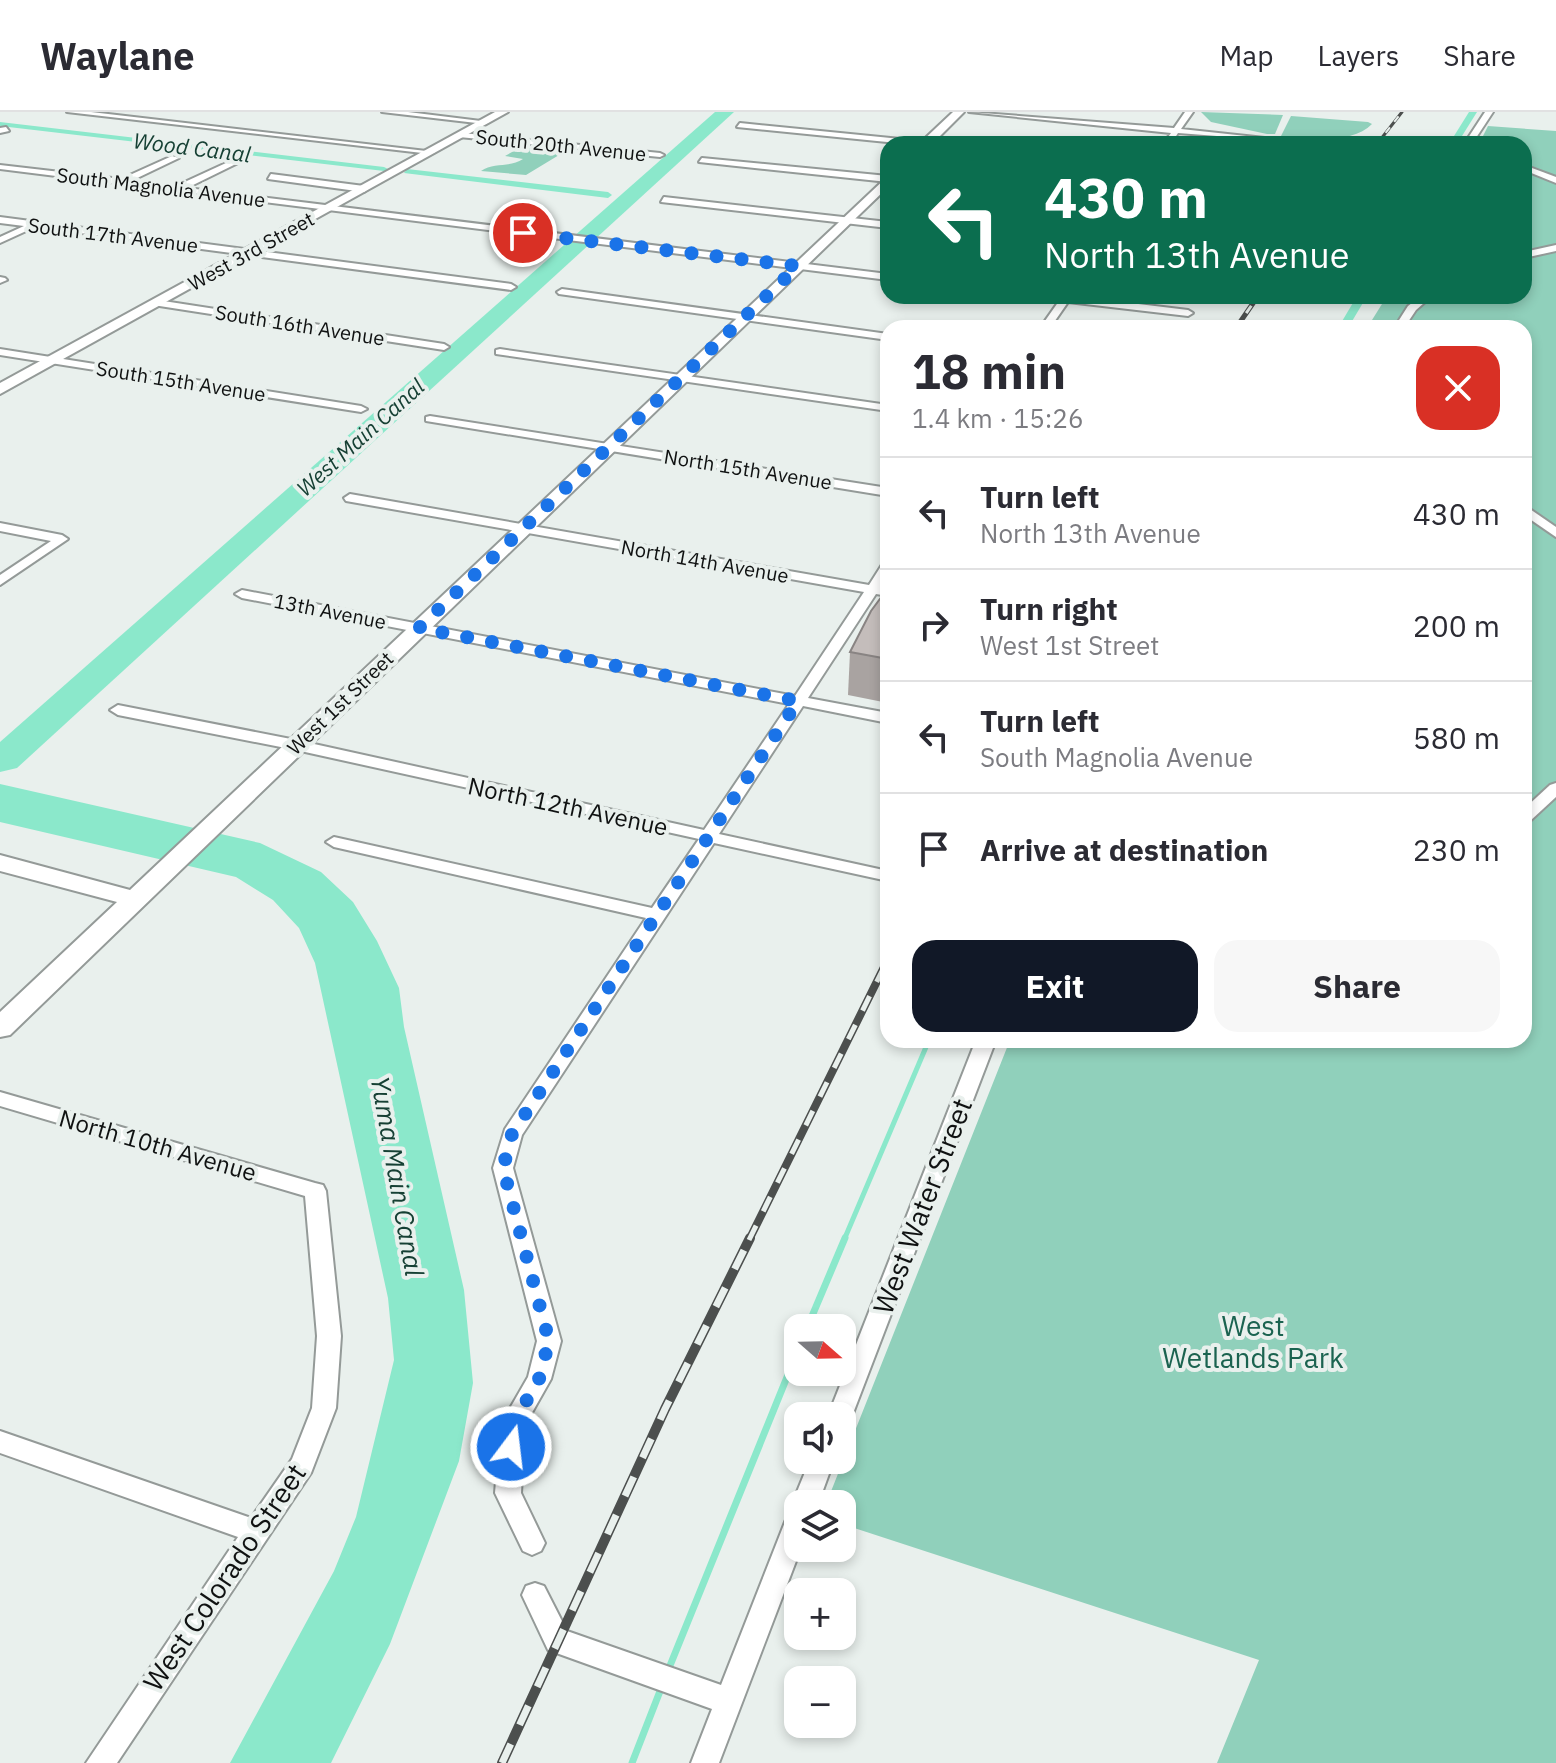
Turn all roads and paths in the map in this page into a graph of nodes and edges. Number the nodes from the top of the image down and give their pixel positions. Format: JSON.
{"nodes":[{"id":1,"x":71,"y":112,"type":"edge"},
{"id":2,"x":386,"y":112,"type":"edge"},
{"id":3,"x":503,"y":112,"type":"edge"},
{"id":4,"x":959,"y":112,"type":"edge"},
{"id":5,"x":973,"y":112,"type":"edge"},
{"id":6,"x":1189,"y":112,"type":"edge"},
{"id":7,"x":1489,"y":112,"type":"edge"},
{"id":8,"x":96,"y":113,"type":"edge"},
{"id":9,"x":485,"y":122,"type":"junction"},
{"id":10,"x":740,"y":125,"type":"dead end"},
{"id":11,"x":1176,"y":132,"type":"junction"},
{"id":12,"x":462,"y":135,"type":"junction"},
{"id":13,"x":936,"y":136,"type":"edge"},
{"id":14,"x":1173,"y":136,"type":"edge"},
{"id":15,"x":1213,"y":136,"type":"edge"},
{"id":16,"x":1473,"y":136,"type":"edge"},
{"id":17,"x":880,"y":139,"type":"edge"},
{"id":18,"x":431,"y":152,"type":"junction"},
{"id":19,"x":660,"y":155,"type":"dead end"},
{"id":20,"x":175,"y":158,"type":"dead end"},
{"id":21,"x":239,"y":159,"type":"dead end"},
{"id":22,"x":702,"y":160,"type":"dead end"},
{"id":23,"x":0,"y":167,"type":"edge"},
{"id":24,"x":1532,"y":170,"type":"edge"},
{"id":25,"x":271,"y":177,"type":"dead end"},
{"id":26,"x":880,"y":179,"type":"edge"},
{"id":27,"x":1556,"y":180,"type":"edge"},
{"id":28,"x":122,"y":182,"type":"junction"},
{"id":29,"x":880,"y":188,"type":"edge"},
{"id":30,"x":177,"y":189,"type":"junction"},
{"id":31,"x":364,"y":189,"type":"junction"},
{"id":32,"x":664,"y":200,"type":"dead end"},
{"id":33,"x":328,"y":208,"type":"junction"},
{"id":34,"x":0,"y":220,"type":"edge"},
{"id":35,"x":846,"y":220,"type":"junction"},
{"id":36,"x":880,"y":224,"type":"edge"},
{"id":37,"x":33,"y":225,"type":"junction"},
{"id":38,"x":0,"y":240,"type":"edge"},
{"id":39,"x":1556,"y":248,"type":"edge"},
{"id":40,"x":248,"y":252,"type":"junction"},
{"id":41,"x":1532,"y":253,"type":"edge"},
{"id":42,"x":798,"y":266,"type":"junction"},
{"id":43,"x":880,"y":276,"type":"edge"},
{"id":44,"x":511,"y":287,"type":"dead end"},
{"id":45,"x":562,"y":292,"type":"dead end"},
{"id":46,"x":157,"y":303,"type":"junction"},
{"id":47,"x":1119,"y":304,"type":"edge"},
{"id":48,"x":1417,"y":304,"type":"edge"},
{"id":49,"x":1188,"y":313,"type":"dead end"},
{"id":50,"x":744,"y":318,"type":"junction"},
{"id":51,"x":1404,"y":320,"type":"edge"},
{"id":52,"x":880,"y":336,"type":"edge"},
{"id":53,"x":444,"y":347,"type":"dead end"},
{"id":54,"x":0,"y":352,"type":"edge"},
{"id":55,"x":500,"y":352,"type":"dead end"},
{"id":56,"x":52,"y":361,"type":"junction"},
{"id":57,"x":681,"y":377,"type":"junction"},
{"id":58,"x":0,"y":389,"type":"edge"},
{"id":59,"x":880,"y":407,"type":"edge"},
{"id":60,"x":361,"y":409,"type":"dead end"},
{"id":61,"x":430,"y":419,"type":"dead end"},
{"id":62,"x":608,"y":447,"type":"junction"},
{"id":63,"x":880,"y":491,"type":"edge"},
{"id":64,"x":350,"y":498,"type":"dead end"},
{"id":65,"x":1532,"y":515,"type":"edge"},
{"id":66,"x":0,"y":527,"type":"edge"},
{"id":67,"x":522,"y":530,"type":"junction"},
{"id":68,"x":1556,"y":533,"type":"edge"},
{"id":69,"x":0,"y":581,"type":"edge"},
{"id":70,"x":880,"y":591,"type":"edge"},
{"id":71,"x":242,"y":594,"type":"dead end"},
{"id":72,"x":419,"y":628,"type":"junction"},
{"id":73,"x":798,"y":701,"type":"junction"},
{"id":74,"x":118,"y":710,"type":"dead end"},
{"id":75,"x":880,"y":716,"type":"edge"},
{"id":76,"x":296,"y":745,"type":"junction"},
{"id":77,"x":1556,"y":788,"type":"edge"},
{"id":78,"x":1532,"y":810,"type":"edge"},
{"id":79,"x":709,"y":837,"type":"junction"},
{"id":80,"x":334,"y":842,"type":"dead end"},
{"id":81,"x":0,"y":863,"type":"edge"},
{"id":82,"x":880,"y":874,"type":"edge"},
{"id":83,"x":135,"y":899,"type":"junction"},
{"id":84,"x":657,"y":915,"type":"junction"},
{"id":85,"x":0,"y":1028,"type":"edge"},
{"id":86,"x":983,"y":1048,"type":"edge"},
{"id":87,"x":0,"y":1099,"type":"edge"},
{"id":88,"x":315,"y":1191,"type":"joint"},
{"id":89,"x":845,"y":1402,"type":"edge"},
{"id":90,"x":0,"y":1442,"type":"edge"},
{"id":91,"x":257,"y":1532,"type":"junction"},
{"id":92,"x":532,"y":1543,"type":"dead end"},
{"id":93,"x":784,"y":1558,"type":"edge"},
{"id":94,"x":535,"y":1595,"type":"dead end"},
{"id":95,"x":728,"y":1701,"type":"junction"},
{"id":96,"x":100,"y":1763,"type":"edge"},
{"id":97,"x":705,"y":1763,"type":"edge"}],
"edges":[{"from":1,"to":8,"type":"street"},
{"from":2,"to":9,"type":"street","name":"South 20th Avenue"},
{"from":3,"to":9,"type":"main road","name":"West 3rd Street"},
{"from":4,"to":13,"type":"main road"},
{"from":5,"to":11,"type":"street"},
{"from":6,"to":11,"type":"street"},
{"from":7,"to":16,"type":"street"},
{"from":8,"to":18,"type":"street"},
{"from":9,"to":12,"type":"main road","name":"West 3rd Street"},
{"from":10,"to":17,"type":"street"},
{"from":11,"to":14,"type":"street"},
{"from":11,"to":15,"type":"street"},
{"from":12,"to":18,"type":"main road","name":"West 3rd Street"},
{"from":12,"to":19,"type":"street","name":"South 20th Avenue"},
{"from":18,"to":31,"type":"main road","name":"West 3rd Street"},
{"from":20,"to":28,"type":"street"},
{"from":21,"to":30,"type":"street"},
{"from":22,"to":26,"type":"street"},
{"from":23,"to":28,"type":"street","name":"South Magnolia Avenue"},
{"from":24,"to":27,"type":"street"},
{"from":25,"to":31,"type":"street"},
{"from":28,"to":30,"type":"street","name":"South Magnolia Avenue"},
{"from":29,"to":35,"type":"main road","name":"West 1st Street"},
{"from":30,"to":33,"type":"street","name":"South Magnolia Avenue"},
{"from":31,"to":33,"type":"main road","name":"West 3rd Street"},
{"from":32,"to":35,"type":"street"},
{"from":33,"to":40,"type":"main road","name":"West 3rd Street"},
{"from":33,"to":42,"type":"street","name":"South Magnolia Avenue"},
{"from":34,"to":37,"type":"street","name":"South 17th Avenue"},
{"from":35,"to":36,"type":"street"},
{"from":35,"to":42,"type":"main road","name":"West 1st Street"},
{"from":37,"to":38,"type":"street"},
{"from":37,"to":40,"type":"street","name":"South 17th Avenue"},
{"from":39,"to":41,"type":"street"},
{"from":40,"to":44,"type":"street","name":"South 17th Avenue"},
{"from":40,"to":46,"type":"main road","name":"West 3rd Street"},
{"from":42,"to":43,"type":"street","name":"South Magnolia Avenue"},
{"from":42,"to":50,"type":"main road","name":"West 1st Street"},
{"from":45,"to":50,"type":"street"},
{"from":46,"to":53,"type":"street","name":"South 16th Avenue"},
{"from":46,"to":56,"type":"main road","name":"West 3rd Street"},
{"from":47,"to":49,"type":"street"},
{"from":48,"to":51,"type":"street"},
{"from":50,"to":52,"type":"street"},
{"from":50,"to":57,"type":"main road","name":"West 1st Street"},
{"from":54,"to":56,"type":"street","name":"South 15th Avenue"},
{"from":55,"to":57,"type":"street"},
{"from":56,"to":58,"type":"main road","name":"West 3rd Street"},
{"from":56,"to":60,"type":"street","name":"South 15th Avenue"},
{"from":57,"to":59,"type":"street"},
{"from":57,"to":62,"type":"main road","name":"West 1st Street"},
{"from":61,"to":62,"type":"street"},
{"from":62,"to":63,"type":"street","name":"North 15th Avenue"},
{"from":62,"to":67,"type":"main road","name":"West 1st Street"},
{"from":64,"to":67,"type":"street","name":"North 14th Avenue"},
{"from":65,"to":68,"type":"street"},
{"from":66,"to":69,"type":"street"},
{"from":67,"to":70,"type":"street","name":"North 14th Avenue"},
{"from":67,"to":72,"type":"main road","name":"West 1st Street"},
{"from":70,"to":73,"type":"street"},
{"from":71,"to":72,"type":"street","name":"13th Avenue"},
{"from":72,"to":73,"type":"street","name":"13th Avenue"},
{"from":72,"to":76,"type":"main road","name":"West 1st Street"},
{"from":73,"to":75,"type":"street","name":"13th Avenue"},
{"from":73,"to":79,"type":"street"},
{"from":74,"to":76,"type":"street","name":"North 12th Avenue"},
{"from":76,"to":79,"type":"street","name":"North 12th Avenue"},
{"from":76,"to":83,"type":"main road","name":"West 1st Street"},
{"from":77,"to":78,"type":"street"},
{"from":79,"to":82,"type":"street","name":"North 12th Avenue"},
{"from":79,"to":84,"type":"street"},
{"from":80,"to":84,"type":"street"},
{"from":81,"to":83,"type":"main road"},
{"from":83,"to":85,"type":"main road","name":"West 1st Street"},
{"from":84,"to":92,"type":"street"},
{"from":86,"to":89,"type":"street","name":"West Water Street"},
{"from":87,"to":88,"type":"street","name":"North 10th Avenue"},
{"from":88,"to":91,"type":"street","name":"West Colorado Street"},
{"from":90,"to":91,"type":"street"},
{"from":91,"to":96,"type":"street","name":"West Colorado Street"},
{"from":93,"to":95,"type":"street"},
{"from":94,"to":95,"type":"street"},
{"from":95,"to":97,"type":"street"}]}
